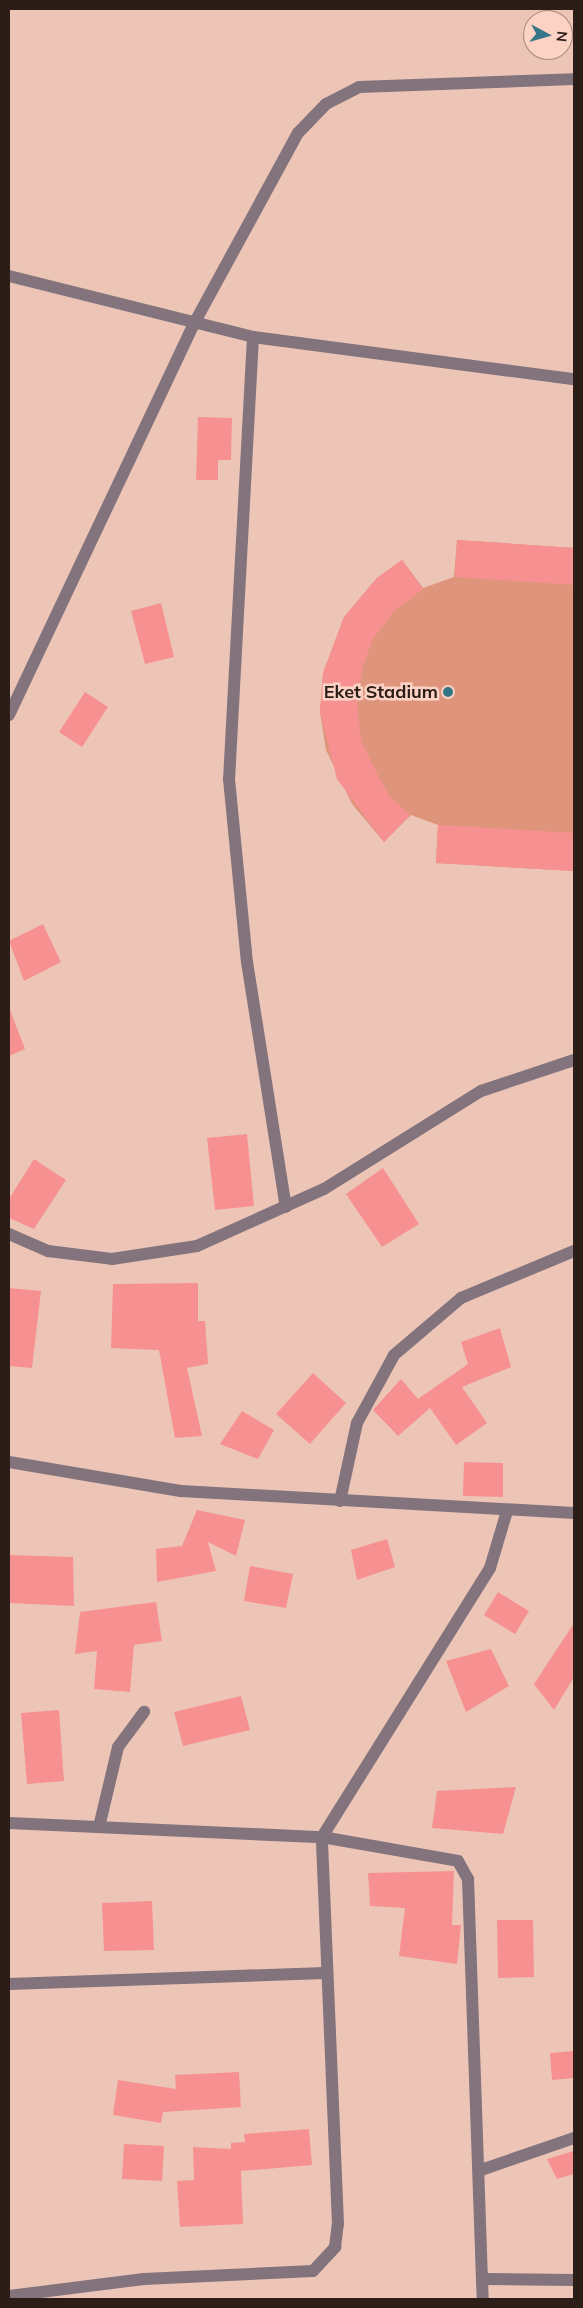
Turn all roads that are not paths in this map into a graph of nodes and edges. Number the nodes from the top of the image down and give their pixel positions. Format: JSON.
{"nodes":[{"id":1,"x":574,"y":79,"type":"edge"},
{"id":2,"x":9,"y":276,"type":"edge"},
{"id":3,"x":196,"y":320,"type":"junction"},
{"id":4,"x":253,"y":337,"type":"junction"},
{"id":5,"x":574,"y":379,"type":"edge"},
{"id":6,"x":9,"y":715,"type":"edge"},
{"id":7,"x":574,"y":1060,"type":"edge"},
{"id":8,"x":286,"y":1207,"type":"junction"},
{"id":9,"x":9,"y":1234,"type":"edge"},
{"id":10,"x":574,"y":1251,"type":"edge"},
{"id":11,"x":9,"y":1462,"type":"edge"},
{"id":12,"x":340,"y":1501,"type":"junction"},
{"id":13,"x":507,"y":1511,"type":"junction"},
{"id":14,"x":574,"y":1513,"type":"edge"},
{"id":15,"x":144,"y":1712,"type":"dead end"},
{"id":16,"x":9,"y":1822,"type":"edge"},
{"id":17,"x":99,"y":1827,"type":"junction"},
{"id":18,"x":322,"y":1837,"type":"junction"},
{"id":19,"x":325,"y":1974,"type":"junction"},
{"id":20,"x":9,"y":1984,"type":"edge"},
{"id":21,"x":574,"y":2138,"type":"edge"},
{"id":22,"x":481,"y":2170,"type":"junction"},
{"id":23,"x":483,"y":2279,"type":"junction"},
{"id":24,"x":574,"y":2280,"type":"edge"},
{"id":25,"x":9,"y":2296,"type":"edge"},
{"id":26,"x":483,"y":2299,"type":"edge"}],
"edges":[{"from":1,"to":3,"type":"street"},
{"from":2,"to":3,"type":"street"},
{"from":3,"to":4,"type":"street"},
{"from":3,"to":6,"type":"street"},
{"from":4,"to":5,"type":"street"},
{"from":4,"to":8,"type":"street"},
{"from":7,"to":8,"type":"street"},
{"from":8,"to":9,"type":"street"},
{"from":10,"to":12,"type":"street"},
{"from":11,"to":12,"type":"street"},
{"from":12,"to":13,"type":"street"},
{"from":13,"to":14,"type":"street"},
{"from":13,"to":18,"type":"street"},
{"from":15,"to":17,"type":"street"},
{"from":16,"to":17,"type":"street"},
{"from":17,"to":18,"type":"street"},
{"from":18,"to":19,"type":"street"},
{"from":18,"to":22,"type":"street"},
{"from":19,"to":20,"type":"street"},
{"from":19,"to":25,"type":"street"},
{"from":21,"to":22,"type":"street"},
{"from":22,"to":23,"type":"street"},
{"from":23,"to":24,"type":"street"},
{"from":23,"to":26,"type":"street"}]}
